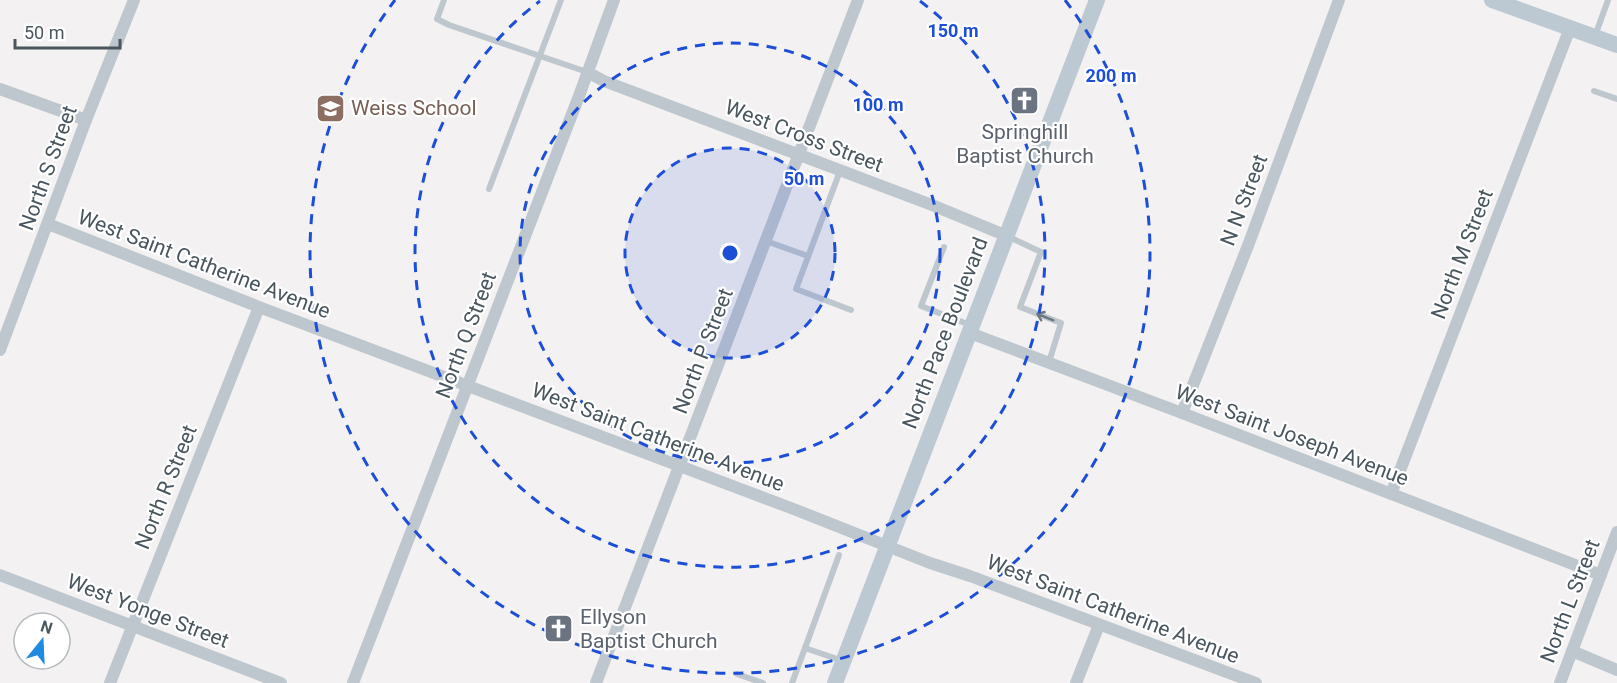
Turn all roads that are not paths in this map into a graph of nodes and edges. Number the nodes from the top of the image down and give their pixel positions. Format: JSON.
{"nodes":[{"id":1,"x":134,"y":0,"type":"edge"},
{"id":2,"x":444,"y":0,"type":"edge"},
{"id":3,"x":561,"y":0,"type":"edge"},
{"id":4,"x":614,"y":0,"type":"edge"},
{"id":5,"x":858,"y":0,"type":"edge"},
{"id":6,"x":1097,"y":0,"type":"edge"},
{"id":7,"x":1340,"y":0,"type":"edge"},
{"id":8,"x":1492,"y":0,"type":"edge"},
{"id":9,"x":1608,"y":0,"type":"edge"},
{"id":10,"x":1570,"y":28,"type":"junction"},
{"id":11,"x":1595,"y":37,"type":"junction"},
{"id":12,"x":1617,"y":45,"type":"edge"},
{"id":13,"x":539,"y":56,"type":"junction"},
{"id":14,"x":587,"y":72,"type":"junction"},
{"id":15,"x":0,"y":89,"type":"edge"},
{"id":16,"x":1594,"y":90,"type":"dead end"},
{"id":17,"x":1617,"y":99,"type":"edge"},
{"id":18,"x":86,"y":120,"type":"junction"},
{"id":19,"x":799,"y":155,"type":"junction"},
{"id":20,"x":840,"y":171,"type":"junction"},
{"id":21,"x":489,"y":189,"type":"dead end"},
{"id":22,"x":48,"y":224,"type":"junction"},
{"id":23,"x":1007,"y":236,"type":"junction"},
{"id":24,"x":766,"y":241,"type":"junction"},
{"id":25,"x":944,"y":247,"type":"dead end"},
{"id":26,"x":808,"y":256,"type":"junction"},
{"id":27,"x":259,"y":307,"type":"junction"},
{"id":28,"x":851,"y":310,"type":"dead end"},
{"id":29,"x":4,"y":326,"type":"edge"},
{"id":30,"x":971,"y":330,"type":"junction"},
{"id":31,"x":0,"y":350,"type":"edge"},
{"id":32,"x":1048,"y":363,"type":"junction"},
{"id":33,"x":468,"y":386,"type":"junction"},
{"id":34,"x":1182,"y":413,"type":"junction"},
{"id":35,"x":680,"y":466,"type":"junction"},
{"id":36,"x":1390,"y":494,"type":"junction"},
{"id":37,"x":1617,"y":532,"type":"edge"},
{"id":38,"x":888,"y":546,"type":"junction"},
{"id":39,"x":839,"y":555,"type":"dead end"},
{"id":40,"x":1601,"y":574,"type":"junction"},
{"id":41,"x":0,"y":575,"type":"edge"},
{"id":42,"x":1099,"y":625,"type":"junction"},
{"id":43,"x":132,"y":626,"type":"junction"},
{"id":44,"x":805,"y":648,"type":"junction"},
{"id":45,"x":1572,"y":651,"type":"junction"},
{"id":46,"x":844,"y":661,"type":"junction"},
{"id":47,"x":1617,"y":670,"type":"edge"},
{"id":48,"x":737,"y":674,"type":"dead end"},
{"id":49,"x":110,"y":683,"type":"edge"},
{"id":50,"x":281,"y":683,"type":"edge"},
{"id":51,"x":353,"y":683,"type":"edge"},
{"id":52,"x":596,"y":683,"type":"edge"},
{"id":53,"x":763,"y":683,"type":"edge"},
{"id":54,"x":792,"y":683,"type":"edge"},
{"id":55,"x":835,"y":683,"type":"edge"},
{"id":56,"x":1076,"y":683,"type":"edge"},
{"id":57,"x":1256,"y":683,"type":"edge"},
{"id":58,"x":1560,"y":683,"type":"edge"}],
"edges":[{"from":1,"to":18,"type":"street","name":"North S Street"},
{"from":2,"to":13,"type":"lane"},
{"from":3,"to":13,"type":"lane"},
{"from":4,"to":14,"type":"street","name":"North Q Street"},
{"from":5,"to":19,"type":"street","name":"North P Street"},
{"from":6,"to":23,"type":"main road","name":"North Pace Boulevard"},
{"from":7,"to":34,"type":"street","name":"N N Street"},
{"from":8,"to":10,"type":"main road"},
{"from":9,"to":11,"type":"lane"},
{"from":10,"to":11,"type":"main road"},
{"from":10,"to":36,"type":"street","name":"North M Street"},
{"from":11,"to":12,"type":"main road"},
{"from":13,"to":14,"type":"lane"},
{"from":13,"to":21,"type":"lane"},
{"from":14,"to":19,"type":"street","name":"West Cross Street"},
{"from":14,"to":33,"type":"street","name":"North Q Street"},
{"from":15,"to":18,"type":"street"},
{"from":16,"to":17,"type":"lane"},
{"from":18,"to":22,"type":"street","name":"North S Street"},
{"from":19,"to":20,"type":"street","name":"West Cross Street"},
{"from":19,"to":24,"type":"street","name":"North P Street"},
{"from":20,"to":23,"type":"street","name":"West Cross Street"},
{"from":20,"to":26,"type":"lane"},
{"from":22,"to":27,"type":"street","name":"West Saint Catherine Avenue"},
{"from":22,"to":29,"type":"street","name":"North S Street"},
{"from":23,"to":30,"type":"main road","name":"North Pace Boulevard"},
{"from":32,"to":23,"type":"lane","one_way":true},
{"from":24,"to":26,"type":"lane"},
{"from":24,"to":35,"type":"street","name":"North P Street"},
{"from":25,"to":30,"type":"lane"},
{"from":26,"to":28,"type":"lane"},
{"from":27,"to":33,"type":"street","name":"West Saint Catherine Avenue"},
{"from":27,"to":43,"type":"street","name":"North R Street"},
{"from":29,"to":31,"type":"street","name":"North S Street"},
{"from":30,"to":32,"type":"street","name":"West Saint Joseph Avenue"},
{"from":30,"to":38,"type":"main road","name":"North Pace Boulevard"},
{"from":32,"to":34,"type":"street","name":"West Saint Joseph Avenue"},
{"from":33,"to":35,"type":"street","name":"West Saint Catherine Avenue"},
{"from":33,"to":51,"type":"street","name":"North Q Street"},
{"from":34,"to":36,"type":"street","name":"West Saint Joseph Avenue"},
{"from":35,"to":38,"type":"street","name":"West Saint Catherine Avenue"},
{"from":35,"to":52,"type":"street","name":"North P Street"},
{"from":36,"to":40,"type":"street","name":"West Saint Joseph Avenue"},
{"from":37,"to":40,"type":"street","name":"North L Street"},
{"from":38,"to":42,"type":"street","name":"West Saint Catherine Avenue"},
{"from":38,"to":46,"type":"main road","name":"North Pace Boulevard"},
{"from":39,"to":44,"type":"lane"},
{"from":40,"to":45,"type":"street","name":"North L Street"},
{"from":41,"to":43,"type":"street","name":"West Yonge Street"},
{"from":42,"to":56,"type":"street"},
{"from":42,"to":57,"type":"street","name":"West Saint Catherine Avenue"},
{"from":43,"to":49,"type":"street","name":"North R Street"},
{"from":43,"to":50,"type":"street","name":"West Yonge Street"},
{"from":44,"to":46,"type":"lane"},
{"from":44,"to":54,"type":"lane"},
{"from":45,"to":47,"type":"street"},
{"from":45,"to":58,"type":"street","name":"North L Street"},
{"from":46,"to":55,"type":"main road","name":"North Pace Boulevard"},
{"from":48,"to":53,"type":"lane"}]}
